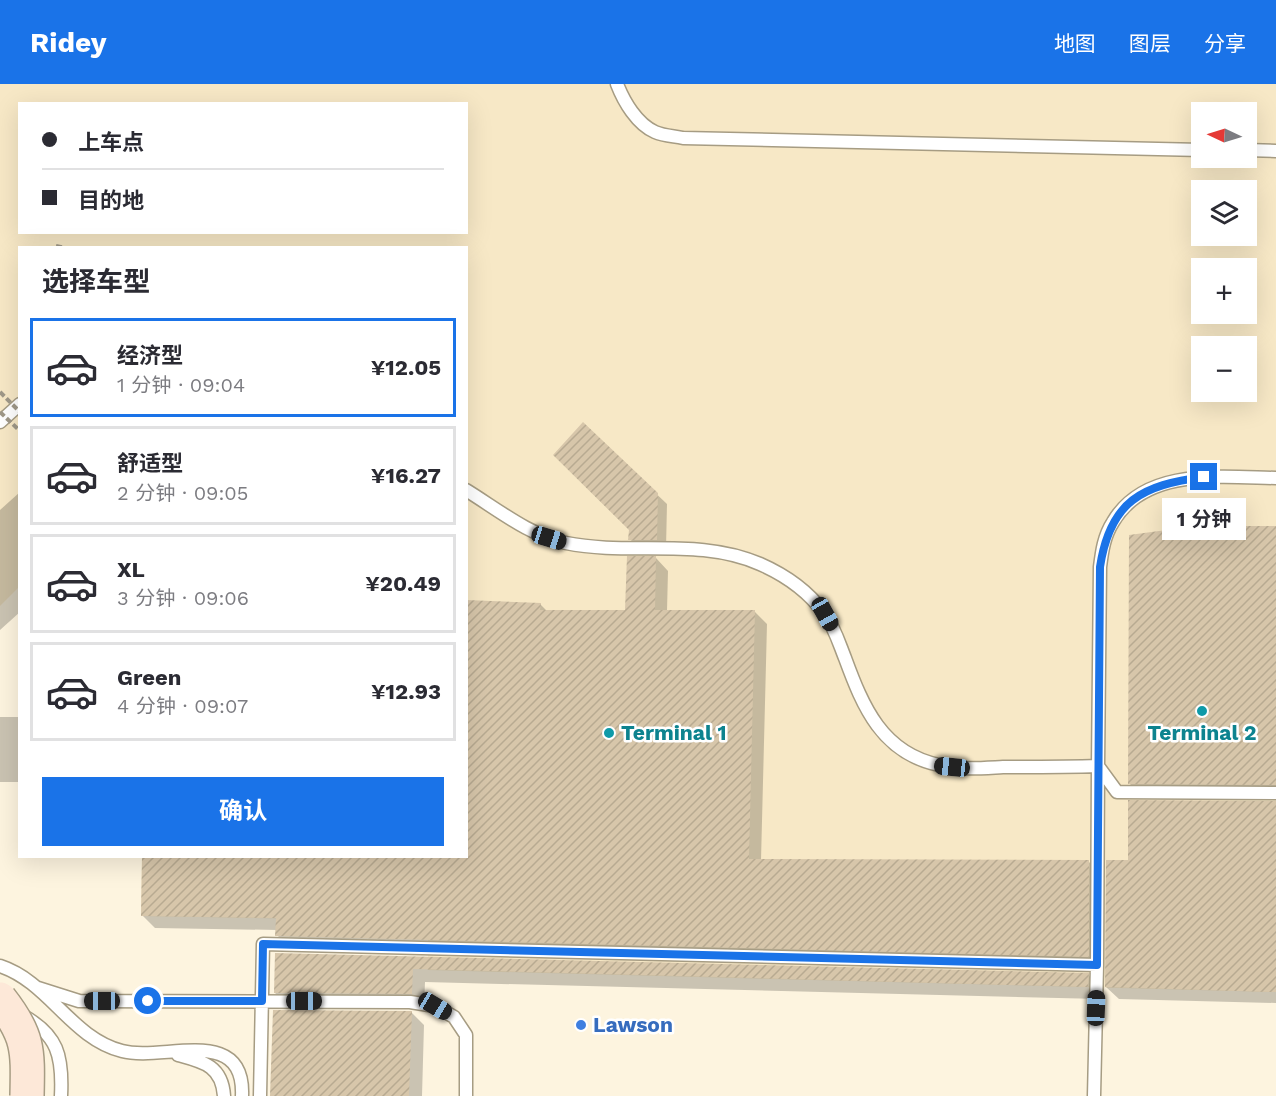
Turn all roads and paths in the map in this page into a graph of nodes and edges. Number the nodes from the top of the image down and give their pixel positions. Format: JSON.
{"nodes":[{"id":1,"x":618,"y":84,"type":"edge"},
{"id":2,"x":1191,"y":150,"type":"edge"},
{"id":3,"x":1257,"y":150,"type":"edge"},
{"id":4,"x":1276,"y":151,"type":"edge"},
{"id":5,"x":0,"y":392,"type":"edge"},
{"id":6,"x":18,"y":406,"type":"edge"},
{"id":7,"x":18,"y":410,"type":"edge"},
{"id":8,"x":0,"y":412,"type":"edge"},
{"id":9,"x":0,"y":422,"type":"edge"},
{"id":10,"x":18,"y":429,"type":"edge"},
{"id":11,"x":1276,"y":478,"type":"edge"},
{"id":12,"x":468,"y":491,"type":"edge"},
{"id":13,"x":1098,"y":766,"type":"junction"},
{"id":14,"x":1276,"y":793,"type":"edge"},
{"id":15,"x":1097,"y":965,"type":"junction"},
{"id":16,"x":0,"y":966,"type":"edge"},
{"id":17,"x":38,"y":988,"type":"junction"},
{"id":18,"x":0,"y":1001,"type":"edge"},
{"id":19,"x":262,"y":1001,"type":"junction"},
{"id":20,"x":0,"y":1013,"type":"edge"},
{"id":21,"x":171,"y":1053,"type":"junction"},
{"id":22,"x":17,"y":1096,"type":"edge"},
{"id":23,"x":27,"y":1096,"type":"edge"},
{"id":24,"x":61,"y":1096,"type":"edge"},
{"id":25,"x":224,"y":1096,"type":"edge"},
{"id":26,"x":242,"y":1096,"type":"edge"},
{"id":27,"x":260,"y":1096,"type":"edge"},
{"id":28,"x":466,"y":1096,"type":"edge"},
{"id":29,"x":1094,"y":1096,"type":"edge"}],
"edges":[{"from":1,"to":2,"type":"lane"},
{"from":3,"to":4,"type":"lane"},
{"from":5,"to":7,"type":"path","bridge":true},
{"from":6,"to":9,"type":"lane"},
{"from":8,"to":10,"type":"path","bridge":true},
{"from":11,"to":13,"type":"lane"},
{"from":12,"to":13,"type":"lane"},
{"from":13,"to":14,"type":"lane"},
{"from":13,"to":15,"type":"lane"},
{"from":15,"to":19,"type":"lane"},
{"from":15,"to":29,"type":"lane"},
{"from":16,"to":17,"type":"lane"},
{"from":17,"to":19,"type":"lane"},
{"from":17,"to":21,"type":"lane"},
{"from":18,"to":23,"type":"street","bridge":true},
{"from":18,"to":24,"type":"lane"},
{"from":19,"to":27,"type":"lane"},
{"from":19,"to":28,"type":"lane"},
{"from":20,"to":22,"type":"lane"},
{"from":21,"to":25,"type":"lane"},
{"from":21,"to":26,"type":"lane"}]}
